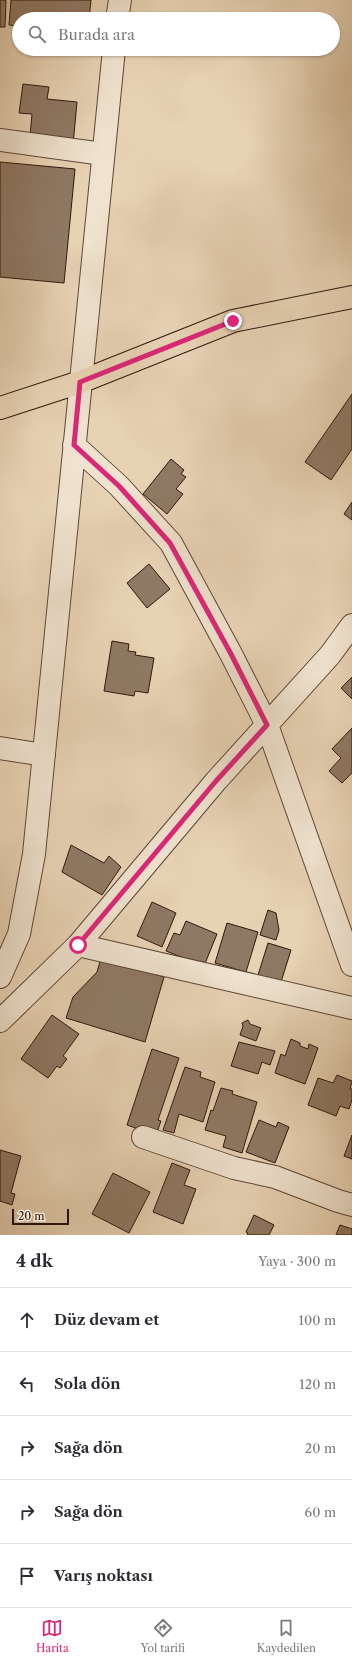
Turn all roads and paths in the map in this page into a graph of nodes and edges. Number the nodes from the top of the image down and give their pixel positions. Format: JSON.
{"nodes":[{"id":1,"x":120,"y":0,"type":"edge"},
{"id":2,"x":118,"y":12,"type":"edge"},
{"id":3,"x":113,"y":56,"type":"edge"},
{"id":4,"x":0,"y":140,"type":"edge"},
{"id":5,"x":103,"y":154,"type":"junction"},
{"id":6,"x":352,"y":297,"type":"edge"},
{"id":7,"x":80,"y":382,"type":"junction"},
{"id":8,"x":0,"y":408,"type":"edge"},
{"id":9,"x":74,"y":445,"type":"junction"},
{"id":10,"x":352,"y":625,"type":"edge"},
{"id":11,"x":267,"y":725,"type":"junction"},
{"id":12,"x":0,"y":748,"type":"edge"},
{"id":13,"x":44,"y":755,"type":"junction"},
{"id":14,"x":10,"y":934,"type":"edge"},
{"id":15,"x":78,"y":945,"type":"junction"},
{"id":16,"x":352,"y":965,"type":"edge"},
{"id":17,"x":0,"y":977,"type":"edge"},
{"id":18,"x":352,"y":1008,"type":"edge"},
{"id":19,"x":0,"y":1021,"type":"edge"},
{"id":20,"x":143,"y":1137,"type":"dead end"},
{"id":21,"x":352,"y":1204,"type":"edge"}],
"edges":[{"from":1,"to":2,"type":"street"},
{"from":3,"to":5,"type":"street"},
{"from":4,"to":5,"type":"street"},
{"from":5,"to":7,"type":"street"},
{"from":6,"to":7,"type":"main road"},
{"from":7,"to":8,"type":"main road"},
{"from":7,"to":9,"type":"street"},
{"from":9,"to":11,"type":"street"},
{"from":9,"to":13,"type":"street"},
{"from":10,"to":11,"type":"street"},
{"from":11,"to":15,"type":"street"},
{"from":11,"to":16,"type":"street"},
{"from":12,"to":13,"type":"street"},
{"from":13,"to":14,"type":"street"},
{"from":14,"to":17,"type":"street"},
{"from":15,"to":18,"type":"street"},
{"from":15,"to":19,"type":"street"},
{"from":20,"to":21,"type":"street"}]}
